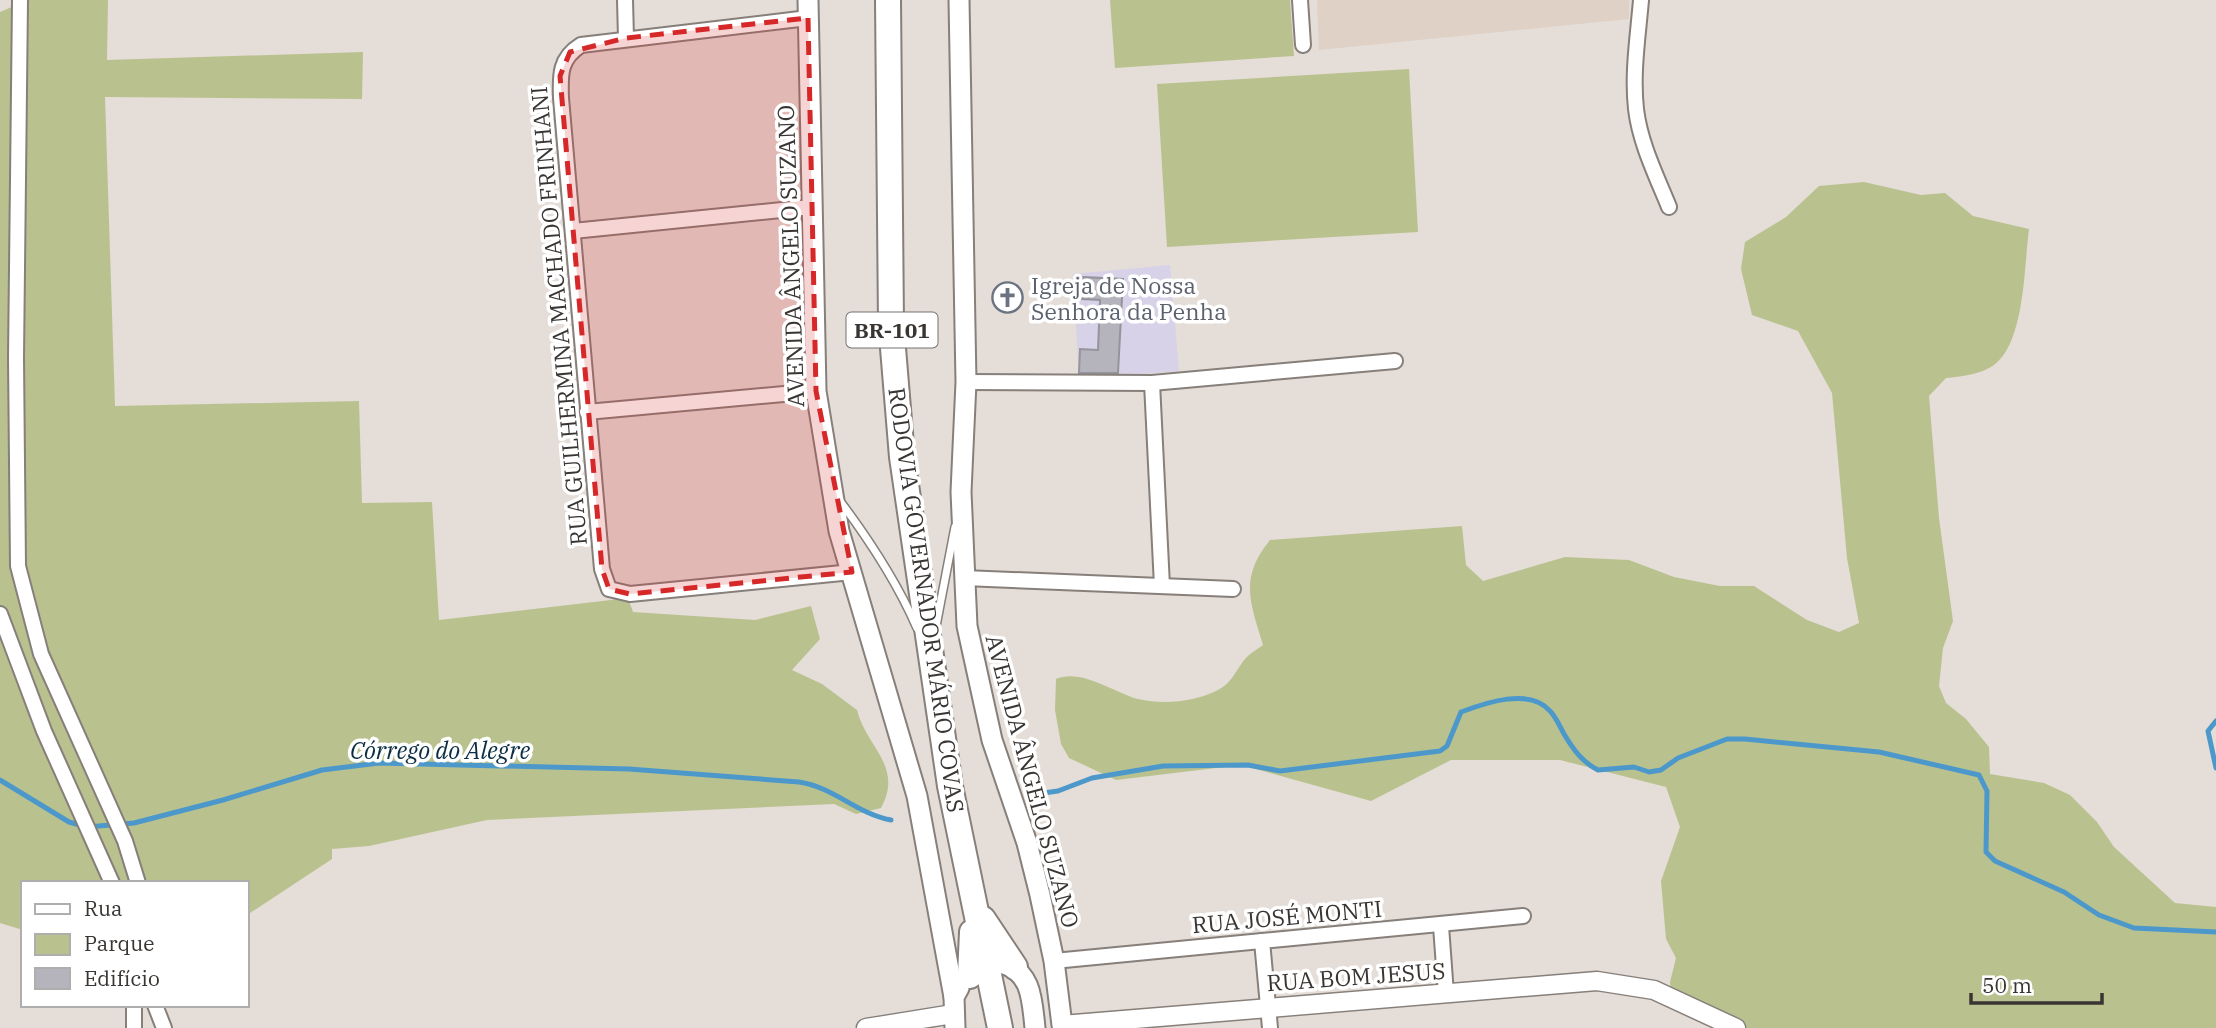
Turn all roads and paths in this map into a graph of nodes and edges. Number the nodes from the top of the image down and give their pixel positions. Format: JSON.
{"nodes":[{"id":1,"x":20,"y":0,"type":"edge"},
{"id":2,"x":625,"y":0,"type":"edge"},
{"id":3,"x":959,"y":0,"type":"edge"},
{"id":4,"x":1300,"y":0,"type":"edge"},
{"id":5,"x":1641,"y":0,"type":"edge"},
{"id":6,"x":890,"y":6,"type":"edge"},
{"id":7,"x":808,"y":9,"type":"edge"},
{"id":8,"x":626,"y":38,"type":"junction"},
{"id":9,"x":1303,"y":46,"type":"dead end"},
{"id":10,"x":1669,"y":206,"type":"dead end"},
{"id":11,"x":811,"y":207,"type":"junction"},
{"id":12,"x":573,"y":231,"type":"junction"},
{"id":13,"x":1395,"y":361,"type":"dead end"},
{"id":14,"x":966,"y":382,"type":"junction"},
{"id":15,"x":1152,"y":383,"type":"junction"},
{"id":16,"x":816,"y":391,"type":"junction"},
{"id":17,"x":587,"y":412,"type":"junction"},
{"id":18,"x":829,"y":486,"type":"junction"},
{"id":19,"x":961,"y":492,"type":"junction"},
{"id":20,"x":852,"y":572,"type":"junction"},
{"id":21,"x":964,"y":578,"type":"junction"},
{"id":22,"x":1162,"y":586,"type":"junction"},
{"id":23,"x":1233,"y":589,"type":"dead end"},
{"id":24,"x":0,"y":614,"type":"edge"},
{"id":25,"x":4,"y":636,"type":"edge"},
{"id":26,"x":930,"y":657,"type":"junction"},
{"id":27,"x":110,"y":881,"type":"edge"},
{"id":28,"x":137,"y":881,"type":"edge"},
{"id":29,"x":973,"y":903,"type":"junction"},
{"id":30,"x":1523,"y":916,"type":"dead end"},
{"id":31,"x":1441,"y":926,"type":"junction"},
{"id":32,"x":1262,"y":941,"type":"junction"},
{"id":33,"x":1054,"y":961,"type":"junction"},
{"id":34,"x":1015,"y":967,"type":"junction"},
{"id":35,"x":979,"y":970,"type":"junction"},
{"id":36,"x":1446,"y":995,"type":"junction"},
{"id":37,"x":1032,"y":1006,"type":"junction"},
{"id":38,"x":134,"y":1007,"type":"edge"},
{"id":39,"x":156,"y":1007,"type":"edge"},
{"id":40,"x":1268,"y":1007,"type":"junction"},
{"id":41,"x":954,"y":1019,"type":"edge"},
{"id":42,"x":1061,"y":1027,"type":"edge"},
{"id":43,"x":134,"y":1028,"type":"edge"},
{"id":44,"x":164,"y":1028,"type":"edge"},
{"id":45,"x":866,"y":1028,"type":"edge"},
{"id":46,"x":1000,"y":1028,"type":"edge"},
{"id":47,"x":1035,"y":1028,"type":"edge"},
{"id":48,"x":1270,"y":1028,"type":"edge"},
{"id":49,"x":1736,"y":1028,"type":"edge"}],
"edges":[{"from":1,"to":28,"type":"street"},
{"from":2,"to":8,"type":"street"},
{"from":3,"to":14,"type":"main road","name":"AVENIDA ÂNGELO SUZANO"},
{"from":4,"to":9,"type":"street"},
{"from":5,"to":10,"type":"street"},
{"from":6,"to":26,"type":"highway","name":"RODOVIA GOVERNADOR MÁRIO COVAS","number":"BR-101"},
{"from":7,"to":8,"type":"street"},
{"from":7,"to":11,"type":"main road","name":"AVENIDA ÂNGELO SUZANO"},
{"from":8,"to":12,"type":"street","name":"RUA GUILHERMINA MACHADO FRINHANI"},
{"from":11,"to":12,"type":"street"},
{"from":11,"to":16,"type":"main road","name":"AVENIDA ÂNGELO SUZANO"},
{"from":12,"to":17,"type":"street","name":"RUA GUILHERMINA MACHADO FRINHANI"},
{"from":13,"to":15,"type":"street"},
{"from":14,"to":15,"type":"street"},
{"from":14,"to":19,"type":"main road","name":"AVENIDA ÂNGELO SUZANO"},
{"from":15,"to":22,"type":"street"},
{"from":16,"to":17,"type":"street"},
{"from":16,"to":18,"type":"main road","name":"AVENIDA ÂNGELO SUZANO"},
{"from":17,"to":20,"type":"street","name":"RUA GUILHERMINA MACHADO FRINHANI"},
{"from":18,"to":20,"type":"main road","name":"AVENIDA ÂNGELO SUZANO"},
{"from":18,"to":26,"type":"lane"},
{"from":19,"to":21,"type":"main road","name":"AVENIDA ÂNGELO SUZANO"},
{"from":19,"to":26,"type":"lane"},
{"from":20,"to":41,"type":"main road","name":"AVENIDA ÂNGELO SUZANO"},
{"from":21,"to":22,"type":"street"},
{"from":21,"to":33,"type":"main road","name":"AVENIDA ÂNGELO SUZANO"},
{"from":22,"to":23,"type":"street"},
{"from":24,"to":25,"type":"street"},
{"from":25,"to":27,"type":"street"},
{"from":26,"to":29,"type":"highway","name":"RODOVIA GOVERNADOR MÁRIO COVAS","number":"BR-101"},
{"from":29,"to":34,"type":"highway"},
{"from":29,"to":35,"type":"highway","name":"RODOVIA GOVERNADOR MÁRIO COVAS","number":"BR-101"},
{"from":30,"to":31,"type":"street","name":"RUA JOSÉ MONTI"},
{"from":31,"to":32,"type":"street","name":"RUA JOSÉ MONTI"},
{"from":31,"to":36,"type":"street"},
{"from":32,"to":33,"type":"street","name":"RUA JOSÉ MONTI"},
{"from":32,"to":40,"type":"street"},
{"from":33,"to":42,"type":"main road","name":"AVENIDA ÂNGELO SUZANO"},
{"from":34,"to":35,"type":"main road"},
{"from":34,"to":37,"type":"main road"},
{"from":35,"to":41,"type":"main road"},
{"from":35,"to":46,"type":"highway","name":"RODOVIA GOVERNADOR MÁRIO COVAS","number":"BR-101"},
{"from":36,"to":40,"type":"street","name":"RUA BOM JESUS"},
{"from":36,"to":49,"type":"street","name":"RUA BOM JESUS"},
{"from":37,"to":42,"type":"main road"},
{"from":37,"to":47,"type":"main road"},
{"from":38,"to":43,"type":"street"},
{"from":39,"to":44,"type":"street"},
{"from":40,"to":42,"type":"street","name":"RUA BOM JESUS"},
{"from":40,"to":48,"type":"street"},
{"from":41,"to":45,"type":"street"}]}
